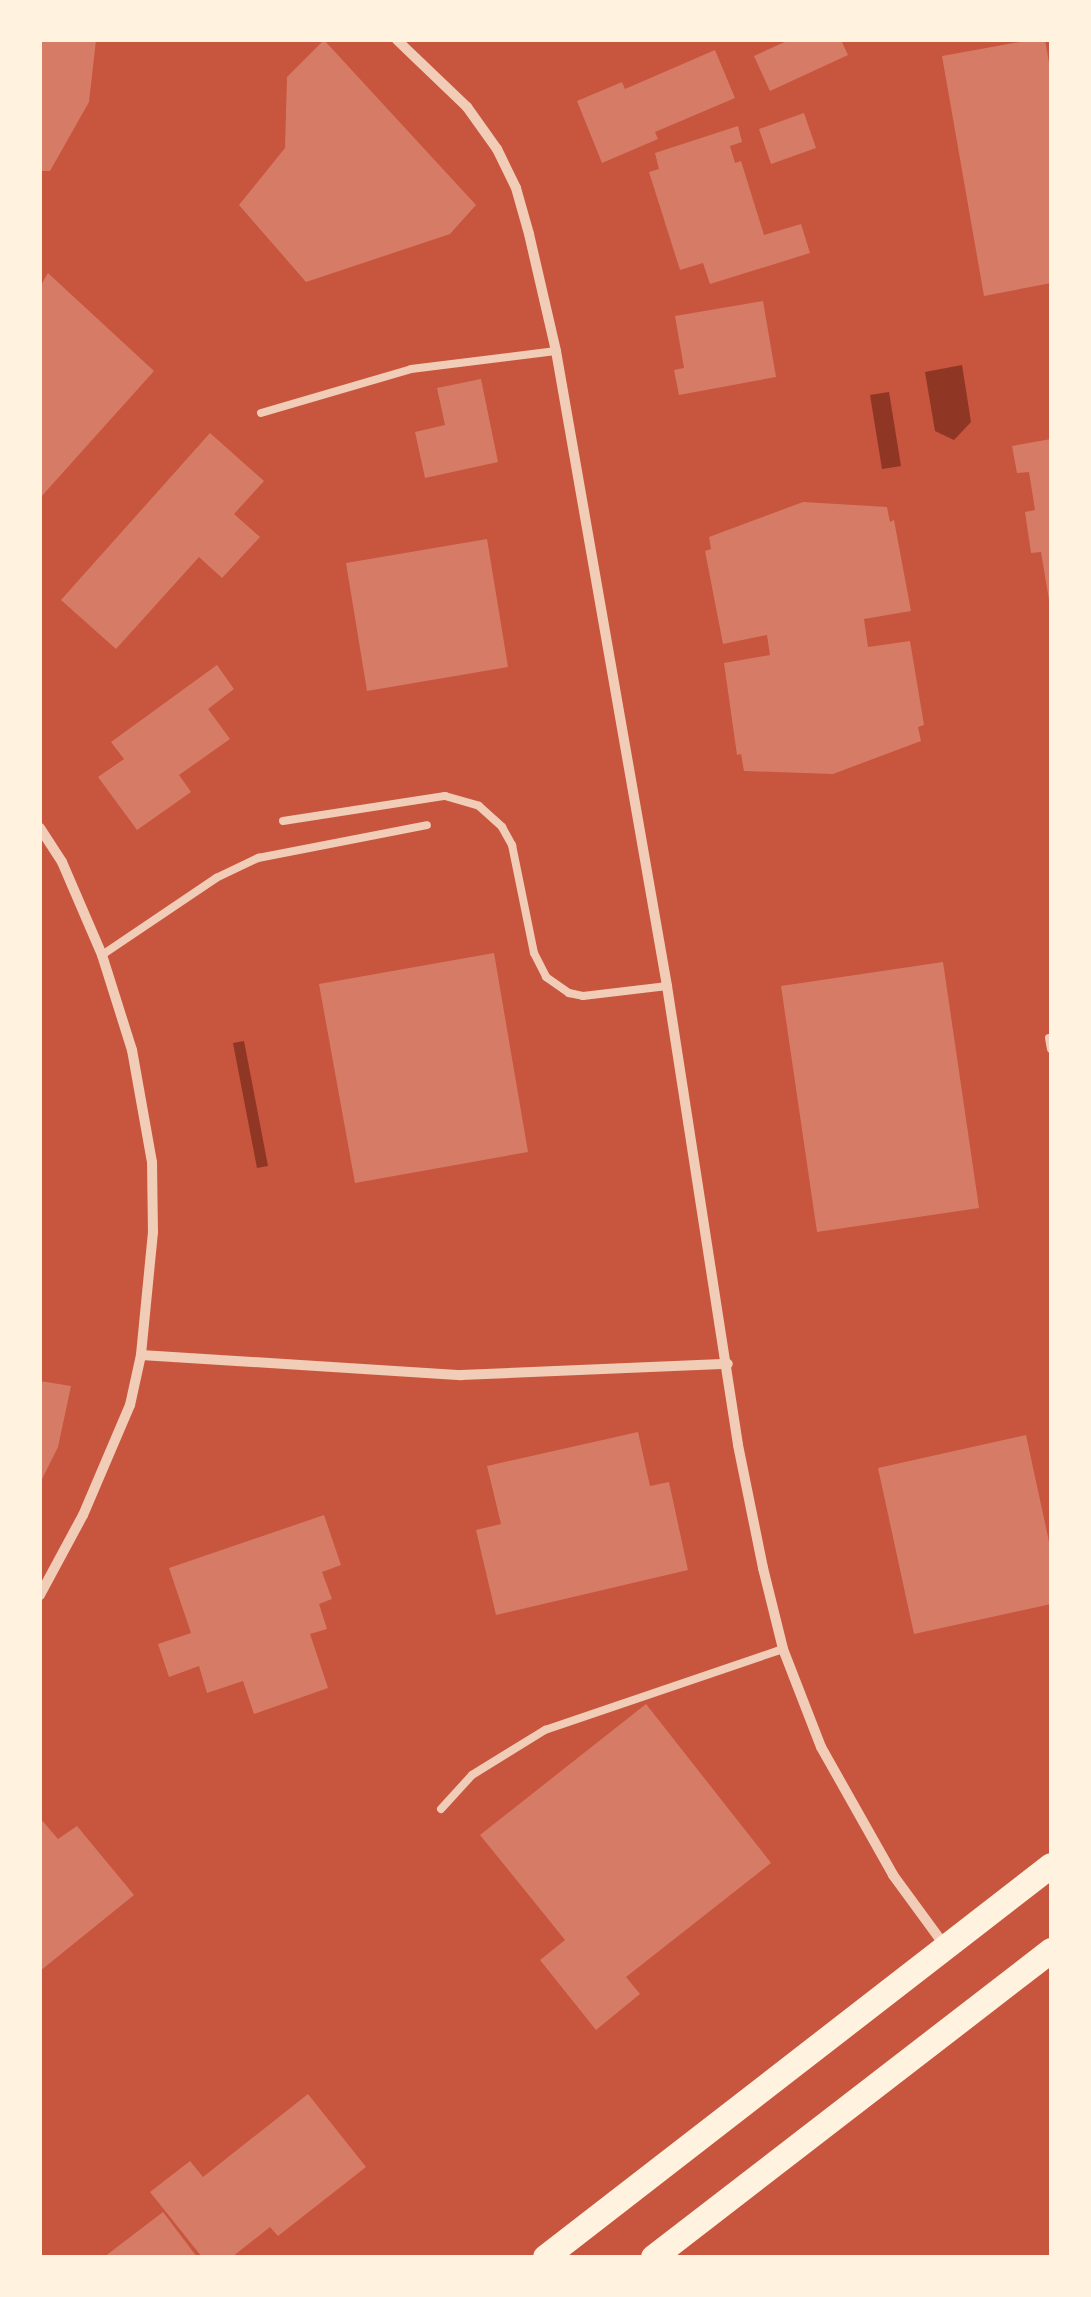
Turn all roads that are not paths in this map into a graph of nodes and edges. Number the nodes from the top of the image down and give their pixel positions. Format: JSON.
{"nodes":[{"id":1,"x":397,"y":40,"type":"edge"},
{"id":2,"x":556,"y":351,"type":"junction"},
{"id":3,"x":261,"y":414,"type":"dead end"},
{"id":4,"x":283,"y":821,"type":"dead end"},
{"id":5,"x":427,"y":825,"type":"dead end"},
{"id":6,"x":40,"y":828,"type":"edge"},
{"id":7,"x":102,"y":954,"type":"junction"},
{"id":8,"x":667,"y":986,"type":"junction"},
{"id":9,"x":1048,"y":1038,"type":"dead end"},
{"id":10,"x":1051,"y":1049,"type":"edge"},
{"id":11,"x":141,"y":1355,"type":"junction"},
{"id":12,"x":728,"y":1364,"type":"junction"},
{"id":13,"x":40,"y":1595,"type":"edge"},
{"id":14,"x":783,"y":1650,"type":"junction"},
{"id":15,"x":441,"y":1809,"type":"dead end"},
{"id":16,"x":1051,"y":1865,"type":"edge"},
{"id":17,"x":945,"y":1947,"type":"junction"},
{"id":18,"x":1051,"y":1950,"type":"edge"},
{"id":19,"x":545,"y":2257,"type":"edge"},
{"id":20,"x":653,"y":2257,"type":"edge"}],
"edges":[{"from":1,"to":2,"type":"street"},
{"from":2,"to":3,"type":"lane"},
{"from":2,"to":8,"type":"street"},
{"from":4,"to":8,"type":"lane"},
{"from":5,"to":7,"type":"lane"},
{"from":6,"to":7,"type":"street"},
{"from":7,"to":11,"type":"street"},
{"from":8,"to":12,"type":"street"},
{"from":9,"to":10,"type":"lane"},
{"from":11,"to":12,"type":"street"},
{"from":11,"to":13,"type":"street"},
{"from":12,"to":14,"type":"street"},
{"from":14,"to":15,"type":"lane"},
{"from":14,"to":17,"type":"street"},
{"from":16,"to":17,"type":"main road"},
{"from":17,"to":19,"type":"main road"},
{"from":18,"to":20,"type":"main road"}]}
